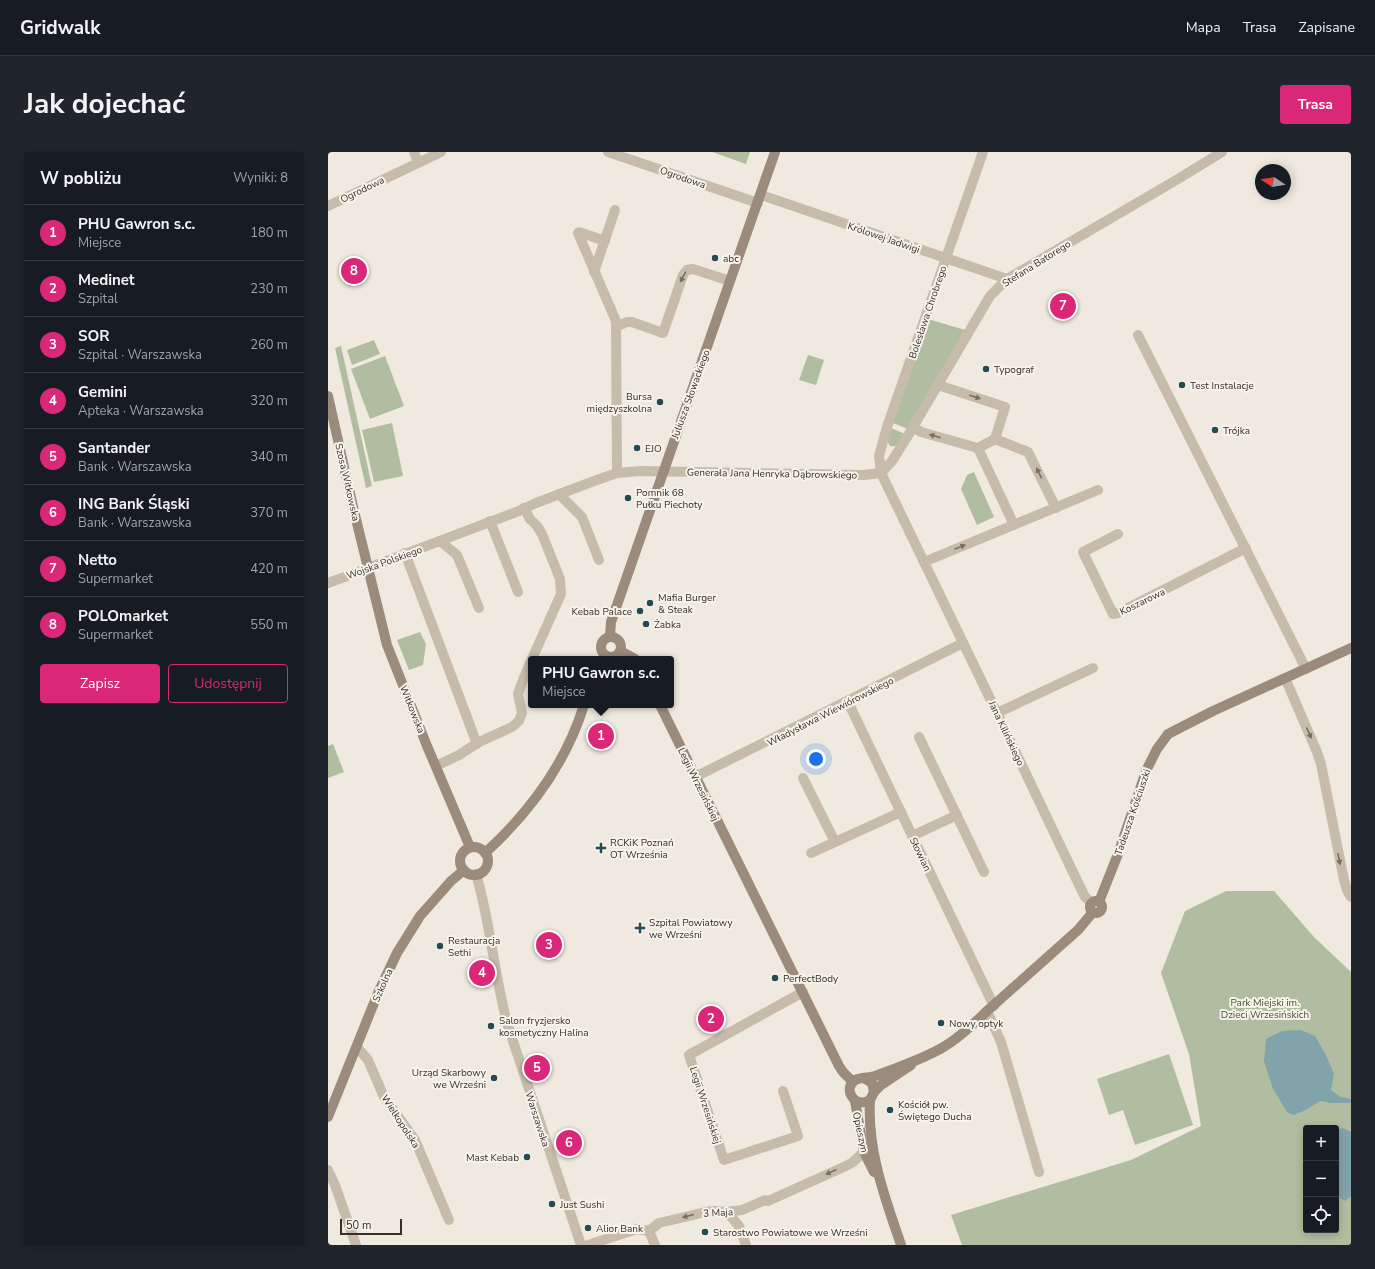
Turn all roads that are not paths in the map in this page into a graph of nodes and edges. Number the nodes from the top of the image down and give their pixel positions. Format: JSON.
{"nodes":[{"id":1,"x":414,"y":152,"type":"edge"},
{"id":2,"x":441,"y":152,"type":"edge"},
{"id":3,"x":608,"y":152,"type":"edge"},
{"id":4,"x":775,"y":152,"type":"edge"},
{"id":5,"x":983,"y":152,"type":"edge"},
{"id":6,"x":1222,"y":152,"type":"edge"},
{"id":7,"x":418,"y":162,"type":"junction"},
{"id":8,"x":759,"y":199,"type":"junction"},
{"id":9,"x":328,"y":206,"type":"edge"},
{"id":10,"x":615,"y":210,"type":"dead end"},
{"id":11,"x":605,"y":241,"type":"junction"},
{"id":12,"x":946,"y":257,"type":"junction"},
{"id":13,"x":594,"y":272,"type":"junction"},
{"id":14,"x":1007,"y":279,"type":"junction"},
{"id":15,"x":730,"y":281,"type":"junction"},
{"id":16,"x":616,"y":327,"type":"junction"},
{"id":17,"x":1138,"y":336,"type":"dead end"},
{"id":18,"x":938,"y":385,"type":"junction"},
{"id":19,"x":328,"y":396,"type":"edge"},
{"id":20,"x":913,"y":427,"type":"junction"},
{"id":21,"x":995,"y":439,"type":"junction"},
{"id":22,"x":978,"y":448,"type":"junction"},
{"id":23,"x":663,"y":472,"type":"junction"},
{"id":24,"x":617,"y":473,"type":"junction"},
{"id":25,"x":881,"y":473,"type":"junction"},
{"id":26,"x":1098,"y":490,"type":"dead end"},
{"id":27,"x":559,"y":494,"type":"junction"},
{"id":28,"x":524,"y":508,"type":"junction"},
{"id":29,"x":1056,"y":508,"type":"junction"},
{"id":30,"x":490,"y":521,"type":"junction"},
{"id":31,"x":1014,"y":525,"type":"junction"},
{"id":32,"x":1118,"y":534,"type":"dead end"},
{"id":33,"x":440,"y":541,"type":"junction"},
{"id":34,"x":1246,"y":548,"type":"junction"},
{"id":35,"x":405,"y":553,"type":"junction"},
{"id":36,"x":599,"y":560,"type":"dead end"},
{"id":37,"x":924,"y":562,"type":"junction"},
{"id":38,"x":368,"y":567,"type":"junction"},
{"id":39,"x":328,"y":583,"type":"edge"},
{"id":40,"x":518,"y":592,"type":"dead end"},
{"id":41,"x":479,"y":608,"type":"dead end"},
{"id":42,"x":610,"y":636,"type":"junction"},
{"id":43,"x":963,"y":643,"type":"junction"},
{"id":44,"x":1351,"y":648,"type":"edge"},
{"id":45,"x":620,"y":651,"type":"junction"},
{"id":46,"x":534,"y":656,"type":"edge"},
{"id":47,"x":602,"y":656,"type":"edge"},
{"id":48,"x":615,"y":656,"type":"edge"},
{"id":49,"x":629,"y":656,"type":"edge"},
{"id":50,"x":1093,"y":668,"type":"dead end"},
{"id":51,"x":528,"y":669,"type":"edge"},
{"id":52,"x":1306,"y":669,"type":"junction"},
{"id":53,"x":1285,"y":678,"type":"junction"},
{"id":54,"x":848,"y":702,"type":"junction"},
{"id":55,"x":583,"y":708,"type":"edge"},
{"id":56,"x":661,"y":708,"type":"edge"},
{"id":57,"x":997,"y":713,"type":"junction"},
{"id":58,"x":919,"y":737,"type":"dead end"},
{"id":59,"x":477,"y":744,"type":"junction"},
{"id":60,"x":436,"y":766,"type":"junction"},
{"id":61,"x":695,"y":777,"type":"junction"},
{"id":62,"x":804,"y":778,"type":"dead end"},
{"id":63,"x":901,"y":812,"type":"junction"},
{"id":64,"x":957,"y":815,"type":"junction"},
{"id":65,"x":912,"y":836,"type":"junction"},
{"id":66,"x":835,"y":842,"type":"junction"},
{"id":67,"x":470,"y":847,"type":"junction"},
{"id":68,"x":485,"y":853,"type":"junction"},
{"id":69,"x":811,"y":853,"type":"dead end"},
{"id":70,"x":464,"y":870,"type":"junction"},
{"id":71,"x":984,"y":872,"type":"dead end"},
{"id":72,"x":476,"y":874,"type":"junction"},
{"id":73,"x":1351,"y":897,"type":"edge"},
{"id":74,"x":1094,"y":905,"type":"junction"},
{"id":75,"x":803,"y":992,"type":"junction"},
{"id":76,"x":990,"y":1008,"type":"junction"},
{"id":77,"x":357,"y":1047,"type":"junction"},
{"id":78,"x":920,"y":1059,"type":"junction"},
{"id":79,"x":864,"y":1078,"type":"junction"},
{"id":80,"x":853,"y":1082,"type":"junction"},
{"id":81,"x":783,"y":1090,"type":"dead end"},
{"id":82,"x":872,"y":1096,"type":"junction"},
{"id":83,"x":855,"y":1101,"type":"junction"},
{"id":84,"x":328,"y":1117,"type":"edge"},
{"id":85,"x":864,"y":1152,"type":"junction"},
{"id":86,"x":328,"y":1170,"type":"edge"},
{"id":87,"x":1039,"y":1172,"type":"dead end"},
{"id":88,"x":881,"y":1183,"type":"junction"},
{"id":89,"x":727,"y":1212,"type":"junction"},
{"id":90,"x":449,"y":1220,"type":"dead end"},
{"id":91,"x":649,"y":1231,"type":"junction"},
{"id":92,"x":356,"y":1245,"type":"edge"},
{"id":93,"x":581,"y":1245,"type":"edge"},
{"id":94,"x":588,"y":1245,"type":"edge"},
{"id":95,"x":655,"y":1245,"type":"edge"},
{"id":96,"x":746,"y":1245,"type":"edge"},
{"id":97,"x":901,"y":1245,"type":"edge"}],
"edges":[{"from":1,"to":7,"type":"street"},
{"from":2,"to":7,"type":"street","name":"Ogrodowa"},
{"from":3,"to":8,"type":"street","name":"Ogrodowa"},
{"from":4,"to":8,"type":"street","name":"Juliusza Słowackiego"},
{"from":5,"to":12,"type":"street","name":"Bolesława Chrobrego"},
{"from":6,"to":14,"type":"street","name":"Stefana Batorego"},
{"from":7,"to":9,"type":"street","name":"Ogrodowa"},
{"from":8,"to":12,"type":"street","name":"Królowej Jadwigi"},
{"from":8,"to":15,"type":"street","name":"Juliusza Słowackiego"},
{"from":10,"to":11,"type":"street"},
{"from":11,"to":13,"type":"street"},
{"from":11,"to":13,"type":"street"},
{"from":12,"to":14,"type":"street","name":"Królowej Jadwigi"},
{"from":12,"to":25,"type":"street","name":"Bolesława Chrobrego"},
{"from":13,"to":16,"type":"street"},
{"from":14,"to":18,"type":"street","name":"Stefana Batorego"},
{"from":15,"to":16,"type":"street","one_way":true},
{"from":15,"to":23,"type":"street","name":"Juliusza Słowackiego"},
{"from":16,"to":24,"type":"street"},
{"from":17,"to":34,"type":"street"},
{"from":18,"to":20,"type":"street","name":"Stefana Batorego"},
{"from":18,"to":21,"type":"street","one_way":true},
{"from":19,"to":38,"type":"street","name":"Szosa Witkowska"},
{"from":22,"to":20,"type":"street","one_way":true},
{"from":20,"to":25,"type":"street","name":"Stefana Batorego"},
{"from":21,"to":22,"type":"street"},
{"from":29,"to":21,"type":"street","one_way":true},
{"from":22,"to":31,"type":"street"},
{"from":23,"to":24,"type":"street","name":"Wojska Polskiego"},
{"from":23,"to":25,"type":"street","name":"Generała Jana Henryka Dąbrowskiego"},
{"from":23,"to":42,"type":"street","name":"Juliusza Słowackiego"},
{"from":24,"to":27,"type":"street","name":"Wojska Polskiego"},
{"from":25,"to":37,"type":"street","name":"Jana Kilińskiego"},
{"from":26,"to":29,"type":"street"},
{"from":27,"to":28,"type":"street","name":"Wojska Polskiego"},
{"from":27,"to":36,"type":"street"},
{"from":28,"to":30,"type":"street","name":"Wojska Polskiego"},
{"from":28,"to":46,"type":"street"},
{"from":29,"to":31,"type":"street"},
{"from":30,"to":33,"type":"street","name":"Wojska Polskiego"},
{"from":30,"to":40,"type":"street"},
{"from":37,"to":31,"type":"street","one_way":true},
{"from":32,"to":34,"type":"street","name":"Koszarowa"},
{"from":33,"to":35,"type":"street","name":"Wojska Polskiego"},
{"from":33,"to":41,"type":"street"},
{"from":34,"to":52,"type":"street"},
{"from":35,"to":38,"type":"street","name":"Wojska Polskiego"},
{"from":35,"to":59,"type":"street"},
{"from":37,"to":43,"type":"street","name":"Jana Kilińskiego"},
{"from":38,"to":39,"type":"street","name":"Wojska Polskiego"},
{"from":38,"to":60,"type":"street","name":"Witkowska"},
{"from":42,"to":45,"type":"street"},
{"from":42,"to":47,"type":"street"},
{"from":43,"to":54,"type":"street","name":"Władysława Wiewiórowskiego"},
{"from":43,"to":57,"type":"street","name":"Jana Kilińskiego"},
{"from":44,"to":52,"type":"street","name":"Tadeusza Kościuszki"},
{"from":45,"to":48,"type":"street"},
{"from":45,"to":49,"type":"street"},
{"from":50,"to":57,"type":"street"},
{"from":51,"to":59,"type":"street"},
{"from":52,"to":53,"type":"street","name":"Tadeusza Kościuszki"},
{"from":53,"to":73,"type":"street","one_way":true},
{"from":53,"to":74,"type":"street","name":"Tadeusza Kościuszki"},
{"from":54,"to":61,"type":"street","name":"Władysława Wiewiórowskiego"},
{"from":54,"to":63,"type":"street","name":"Słowian"},
{"from":55,"to":68,"type":"street"},
{"from":56,"to":61,"type":"street","name":"Legii Wrzesińskiej"},
{"from":57,"to":74,"type":"street","name":"Jana Kilińskiego"},
{"from":58,"to":64,"type":"street"},
{"from":59,"to":60,"type":"street"},
{"from":60,"to":67,"type":"street","name":"Witkowska"},
{"from":61,"to":75,"type":"street","name":"Legii Wrzesińskiej"},
{"from":62,"to":66,"type":"street"},
{"from":63,"to":65,"type":"street","name":"Słowian"},
{"from":63,"to":66,"type":"street"},
{"from":64,"to":65,"type":"street"},
{"from":64,"to":71,"type":"street"},
{"from":65,"to":76,"type":"street","name":"Słowian"},
{"from":66,"to":69,"type":"street"},
{"from":67,"to":68,"type":"street"},
{"from":67,"to":70,"type":"street"},
{"from":68,"to":72,"type":"street"},
{"from":70,"to":72,"type":"street"},
{"from":70,"to":77,"type":"street","name":"Szkolna"},
{"from":72,"to":93,"type":"street","name":"Warszawska"},
{"from":74,"to":76,"type":"street","name":"Tadeusza Kościuszki"},
{"from":75,"to":80,"type":"street","name":"Legii Wrzesińskiej"},
{"from":75,"to":81,"type":"street","name":"Legii Wrzesińskiej"},
{"from":76,"to":78,"type":"street","name":"Tadeusza Kościuszki"},
{"from":76,"to":87,"type":"street","name":"Słowian"},
{"from":77,"to":84,"type":"street","name":"Szkolna"},
{"from":77,"to":90,"type":"street","name":"Wielkopolska"},
{"from":78,"to":79,"type":"street","name":"Tadeusza Kościuszki"},
{"from":78,"to":82,"type":"street","name":"Tadeusza Kościuszki"},
{"from":79,"to":80,"type":"street"},
{"from":79,"to":82,"type":"street"},
{"from":80,"to":83,"type":"street"},
{"from":82,"to":83,"type":"street"},
{"from":82,"to":88,"type":"street","name":"Opieszyn"},
{"from":83,"to":85,"type":"street","name":"Opieszyn"},
{"from":85,"to":88,"type":"street","name":"Opieszyn"},
{"from":85,"to":89,"type":"street","name":"3 Maja","one_way":true},
{"from":86,"to":92,"type":"street"},
{"from":88,"to":97,"type":"street","name":"Opieszyn"},
{"from":89,"to":91,"type":"street","name":"3 Maja","one_way":true},
{"from":89,"to":96,"type":"street"},
{"from":91,"to":94,"type":"street","name":"3 Maja"},
{"from":91,"to":95,"type":"street"}]}
